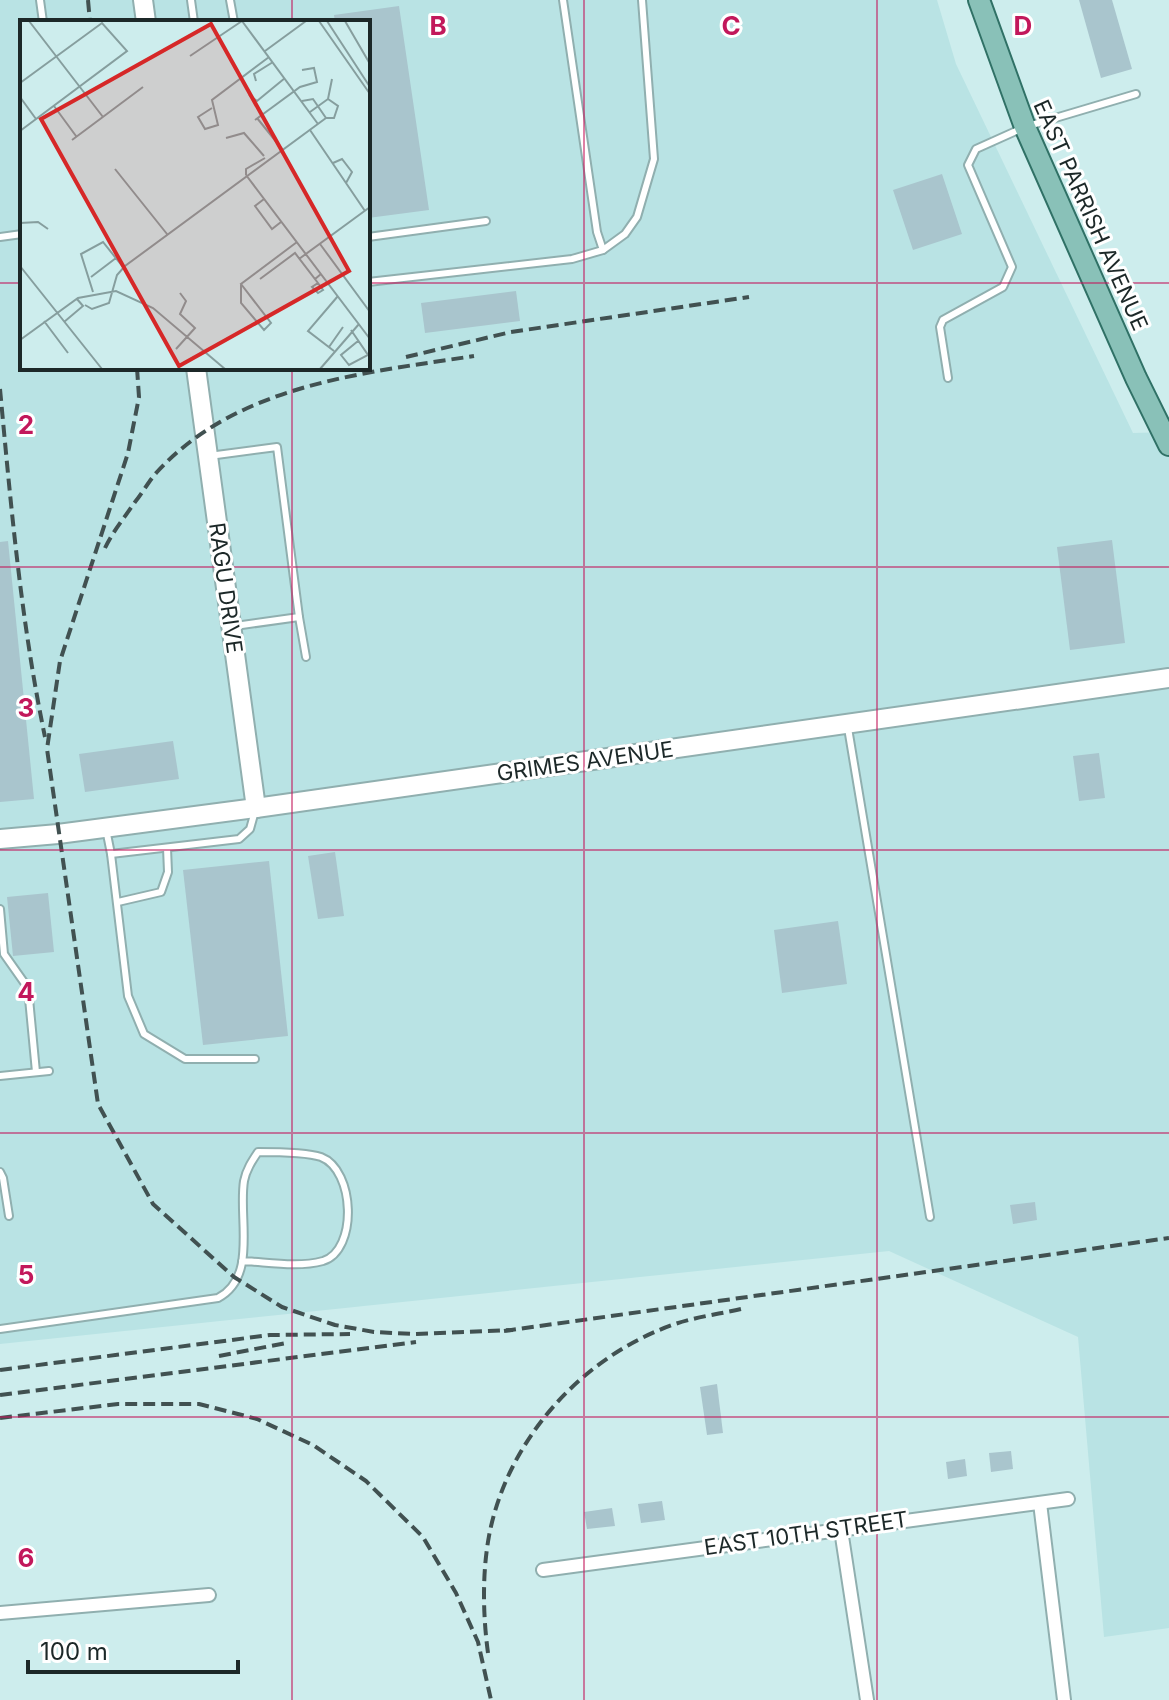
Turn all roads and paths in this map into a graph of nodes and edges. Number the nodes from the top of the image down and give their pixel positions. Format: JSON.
{"nodes":[{"id":1,"x":40,"y":0,"type":"edge"},
{"id":2,"x":143,"y":0,"type":"edge"},
{"id":3,"x":191,"y":0,"type":"edge"},
{"id":4,"x":230,"y":0,"type":"edge"},
{"id":5,"x":563,"y":0,"type":"edge"},
{"id":6,"x":642,"y":0,"type":"edge"},
{"id":7,"x":979,"y":0,"type":"edge"},
{"id":8,"x":43,"y":20,"type":"edge"},
{"id":9,"x":146,"y":20,"type":"edge"},
{"id":10,"x":194,"y":20,"type":"edge"},
{"id":11,"x":234,"y":20,"type":"edge"},
{"id":12,"x":1136,"y":94,"type":"dead end"},
{"id":13,"x":1025,"y":127,"type":"junction"},
{"id":14,"x":486,"y":221,"type":"dead end"},
{"id":15,"x":20,"y":234,"type":"edge"},
{"id":16,"x":0,"y":237,"type":"edge"},
{"id":17,"x":370,"y":237,"type":"edge"},
{"id":18,"x":603,"y":250,"type":"junction"},
{"id":19,"x":370,"y":282,"type":"edge"},
{"id":20,"x":196,"y":370,"type":"edge"},
{"id":21,"x":948,"y":378,"type":"dead end"},
{"id":22,"x":1169,"y":445,"type":"edge"},
{"id":23,"x":208,"y":456,"type":"junction"},
{"id":24,"x":299,"y":617,"type":"junction"},
{"id":25,"x":231,"y":626,"type":"junction"},
{"id":26,"x":306,"y":657,"type":"dead end"},
{"id":27,"x":1169,"y":678,"type":"edge"},
{"id":28,"x":847,"y":724,"type":"junction"},
{"id":29,"x":256,"y":808,"type":"junction"},
{"id":30,"x":105,"y":828,"type":"junction"},
{"id":31,"x":0,"y":839,"type":"edge"},
{"id":32,"x":167,"y":848,"type":"junction"},
{"id":33,"x":111,"y":854,"type":"junction"},
{"id":34,"x":118,"y":902,"type":"junction"},
{"id":35,"x":0,"y":909,"type":"edge"},
{"id":36,"x":255,"y":1059,"type":"dead end"},
{"id":37,"x":49,"y":1071,"type":"dead end"},
{"id":38,"x":36,"y":1072,"type":"junction"},
{"id":39,"x":0,"y":1076,"type":"edge"},
{"id":40,"x":0,"y":1172,"type":"edge"},
{"id":41,"x":9,"y":1216,"type":"dead end"},
{"id":42,"x":930,"y":1217,"type":"dead end"},
{"id":43,"x":242,"y":1261,"type":"junction"},
{"id":44,"x":0,"y":1329,"type":"edge"},
{"id":45,"x":1068,"y":1499,"type":"dead end"},
{"id":46,"x":1040,"y":1503,"type":"junction"},
{"id":47,"x":841,"y":1530,"type":"junction"},
{"id":48,"x":543,"y":1570,"type":"dead end"},
{"id":49,"x":209,"y":1595,"type":"dead end"},
{"id":50,"x":0,"y":1613,"type":"edge"},
{"id":51,"x":867,"y":1700,"type":"edge"},
{"id":52,"x":1064,"y":1700,"type":"edge"}],
"edges":[{"from":1,"to":8,"type":"lane"},
{"from":2,"to":9,"type":"street"},
{"from":3,"to":10,"type":"lane"},
{"from":4,"to":11,"type":"lane"},
{"from":5,"to":18,"type":"lane"},
{"from":6,"to":18,"type":"lane"},
{"from":7,"to":13,"type":"main road","name":"EAST PARRISH AVENUE"},
{"from":12,"to":13,"type":"lane"},
{"from":13,"to":21,"type":"lane"},
{"from":13,"to":22,"type":"main road","name":"EAST PARRISH AVENUE"},
{"from":14,"to":17,"type":"lane"},
{"from":15,"to":16,"type":"lane"},
{"from":18,"to":19,"type":"lane"},
{"from":20,"to":23,"type":"street","name":"RAGU DRIVE"},
{"from":23,"to":24,"type":"lane"},
{"from":23,"to":25,"type":"street","name":"RAGU DRIVE"},
{"from":24,"to":25,"type":"lane"},
{"from":24,"to":26,"type":"lane"},
{"from":25,"to":29,"type":"street","name":"RAGU DRIVE"},
{"from":27,"to":28,"type":"street","name":"GRIMES AVENUE"},
{"from":28,"to":29,"type":"street","name":"GRIMES AVENUE"},
{"from":28,"to":42,"type":"lane"},
{"from":29,"to":30,"type":"street","name":"GRIMES AVENUE"},
{"from":29,"to":32,"type":"lane"},
{"from":30,"to":31,"type":"street","name":"GRIMES AVENUE"},
{"from":30,"to":33,"type":"lane"},
{"from":32,"to":33,"type":"lane"},
{"from":32,"to":34,"type":"lane"},
{"from":33,"to":34,"type":"lane"},
{"from":34,"to":36,"type":"lane"},
{"from":35,"to":38,"type":"lane"},
{"from":37,"to":38,"type":"lane"},
{"from":38,"to":39,"type":"lane"},
{"from":40,"to":41,"type":"lane"},
{"from":43,"to":43,"type":"lane"},
{"from":43,"to":44,"type":"lane"},
{"from":45,"to":46,"type":"street","name":"EAST 10TH STREET"},
{"from":46,"to":47,"type":"street","name":"EAST 10TH STREET"},
{"from":46,"to":52,"type":"street"},
{"from":47,"to":48,"type":"street","name":"EAST 10TH STREET"},
{"from":47,"to":51,"type":"street"},
{"from":49,"to":50,"type":"street"}]}
